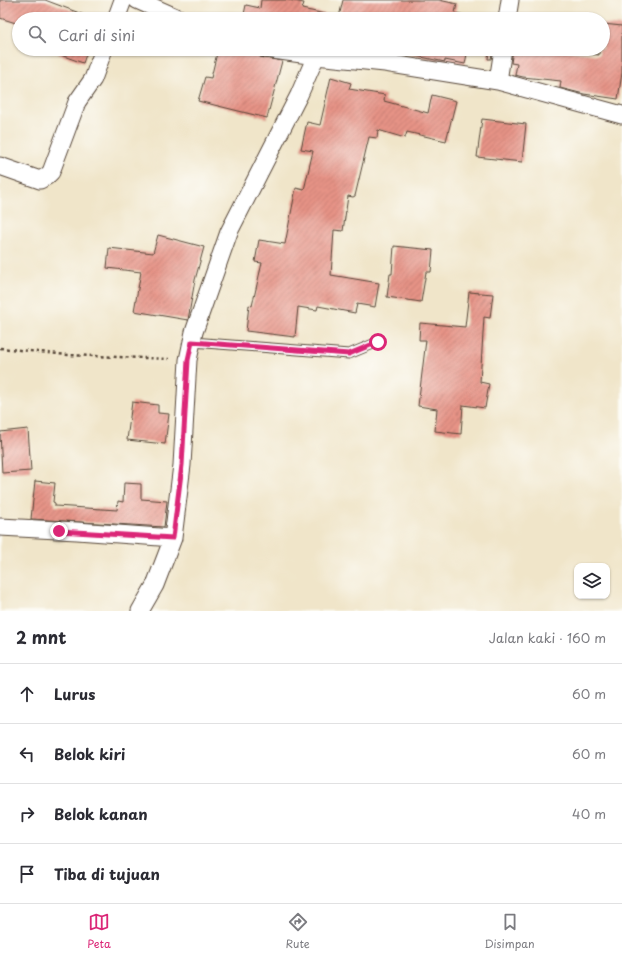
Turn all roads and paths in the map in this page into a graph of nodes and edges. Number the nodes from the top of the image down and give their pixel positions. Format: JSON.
{"nodes":[{"id":1,"x":123,"y":0,"type":"edge"},
{"id":2,"x":139,"y":0,"type":"edge"},
{"id":3,"x":510,"y":0,"type":"edge"},
{"id":4,"x":119,"y":12,"type":"edge"},
{"id":5,"x":165,"y":12,"type":"edge"},
{"id":6,"x":508,"y":12,"type":"edge"},
{"id":7,"x":101,"y":56,"type":"edge"},
{"id":8,"x":316,"y":56,"type":"joint"},
{"id":9,"x":502,"y":56,"type":"edge"},
{"id":10,"x":498,"y":81,"type":"junction"},
{"id":11,"x":622,"y":115,"type":"edge"},
{"id":12,"x":0,"y":166,"type":"edge"},
{"id":13,"x":192,"y":342,"type":"junction"},
{"id":14,"x":378,"y":342,"type":"dead end"},
{"id":15,"x":0,"y":348,"type":"edge"},
{"id":16,"x":188,"y":360,"type":"junction"},
{"id":17,"x":0,"y":527,"type":"edge"},
{"id":18,"x":173,"y":538,"type":"junction"},
{"id":19,"x":140,"y":611,"type":"edge"}],
"edges":[{"from":1,"to":4,"type":"street"},
{"from":2,"to":5,"type":"street"},
{"from":3,"to":6,"type":"street"},
{"from":7,"to":12,"type":"street"},
{"from":8,"to":10,"type":"street"},
{"from":8,"to":13,"type":"street"},
{"from":9,"to":10,"type":"street"},
{"from":10,"to":11,"type":"street"},
{"from":13,"to":14,"type":"lane"},
{"from":13,"to":16,"type":"street"},
{"from":15,"to":16,"type":"path"},
{"from":16,"to":18,"type":"street"},
{"from":17,"to":18,"type":"street"},
{"from":18,"to":19,"type":"street"}]}
